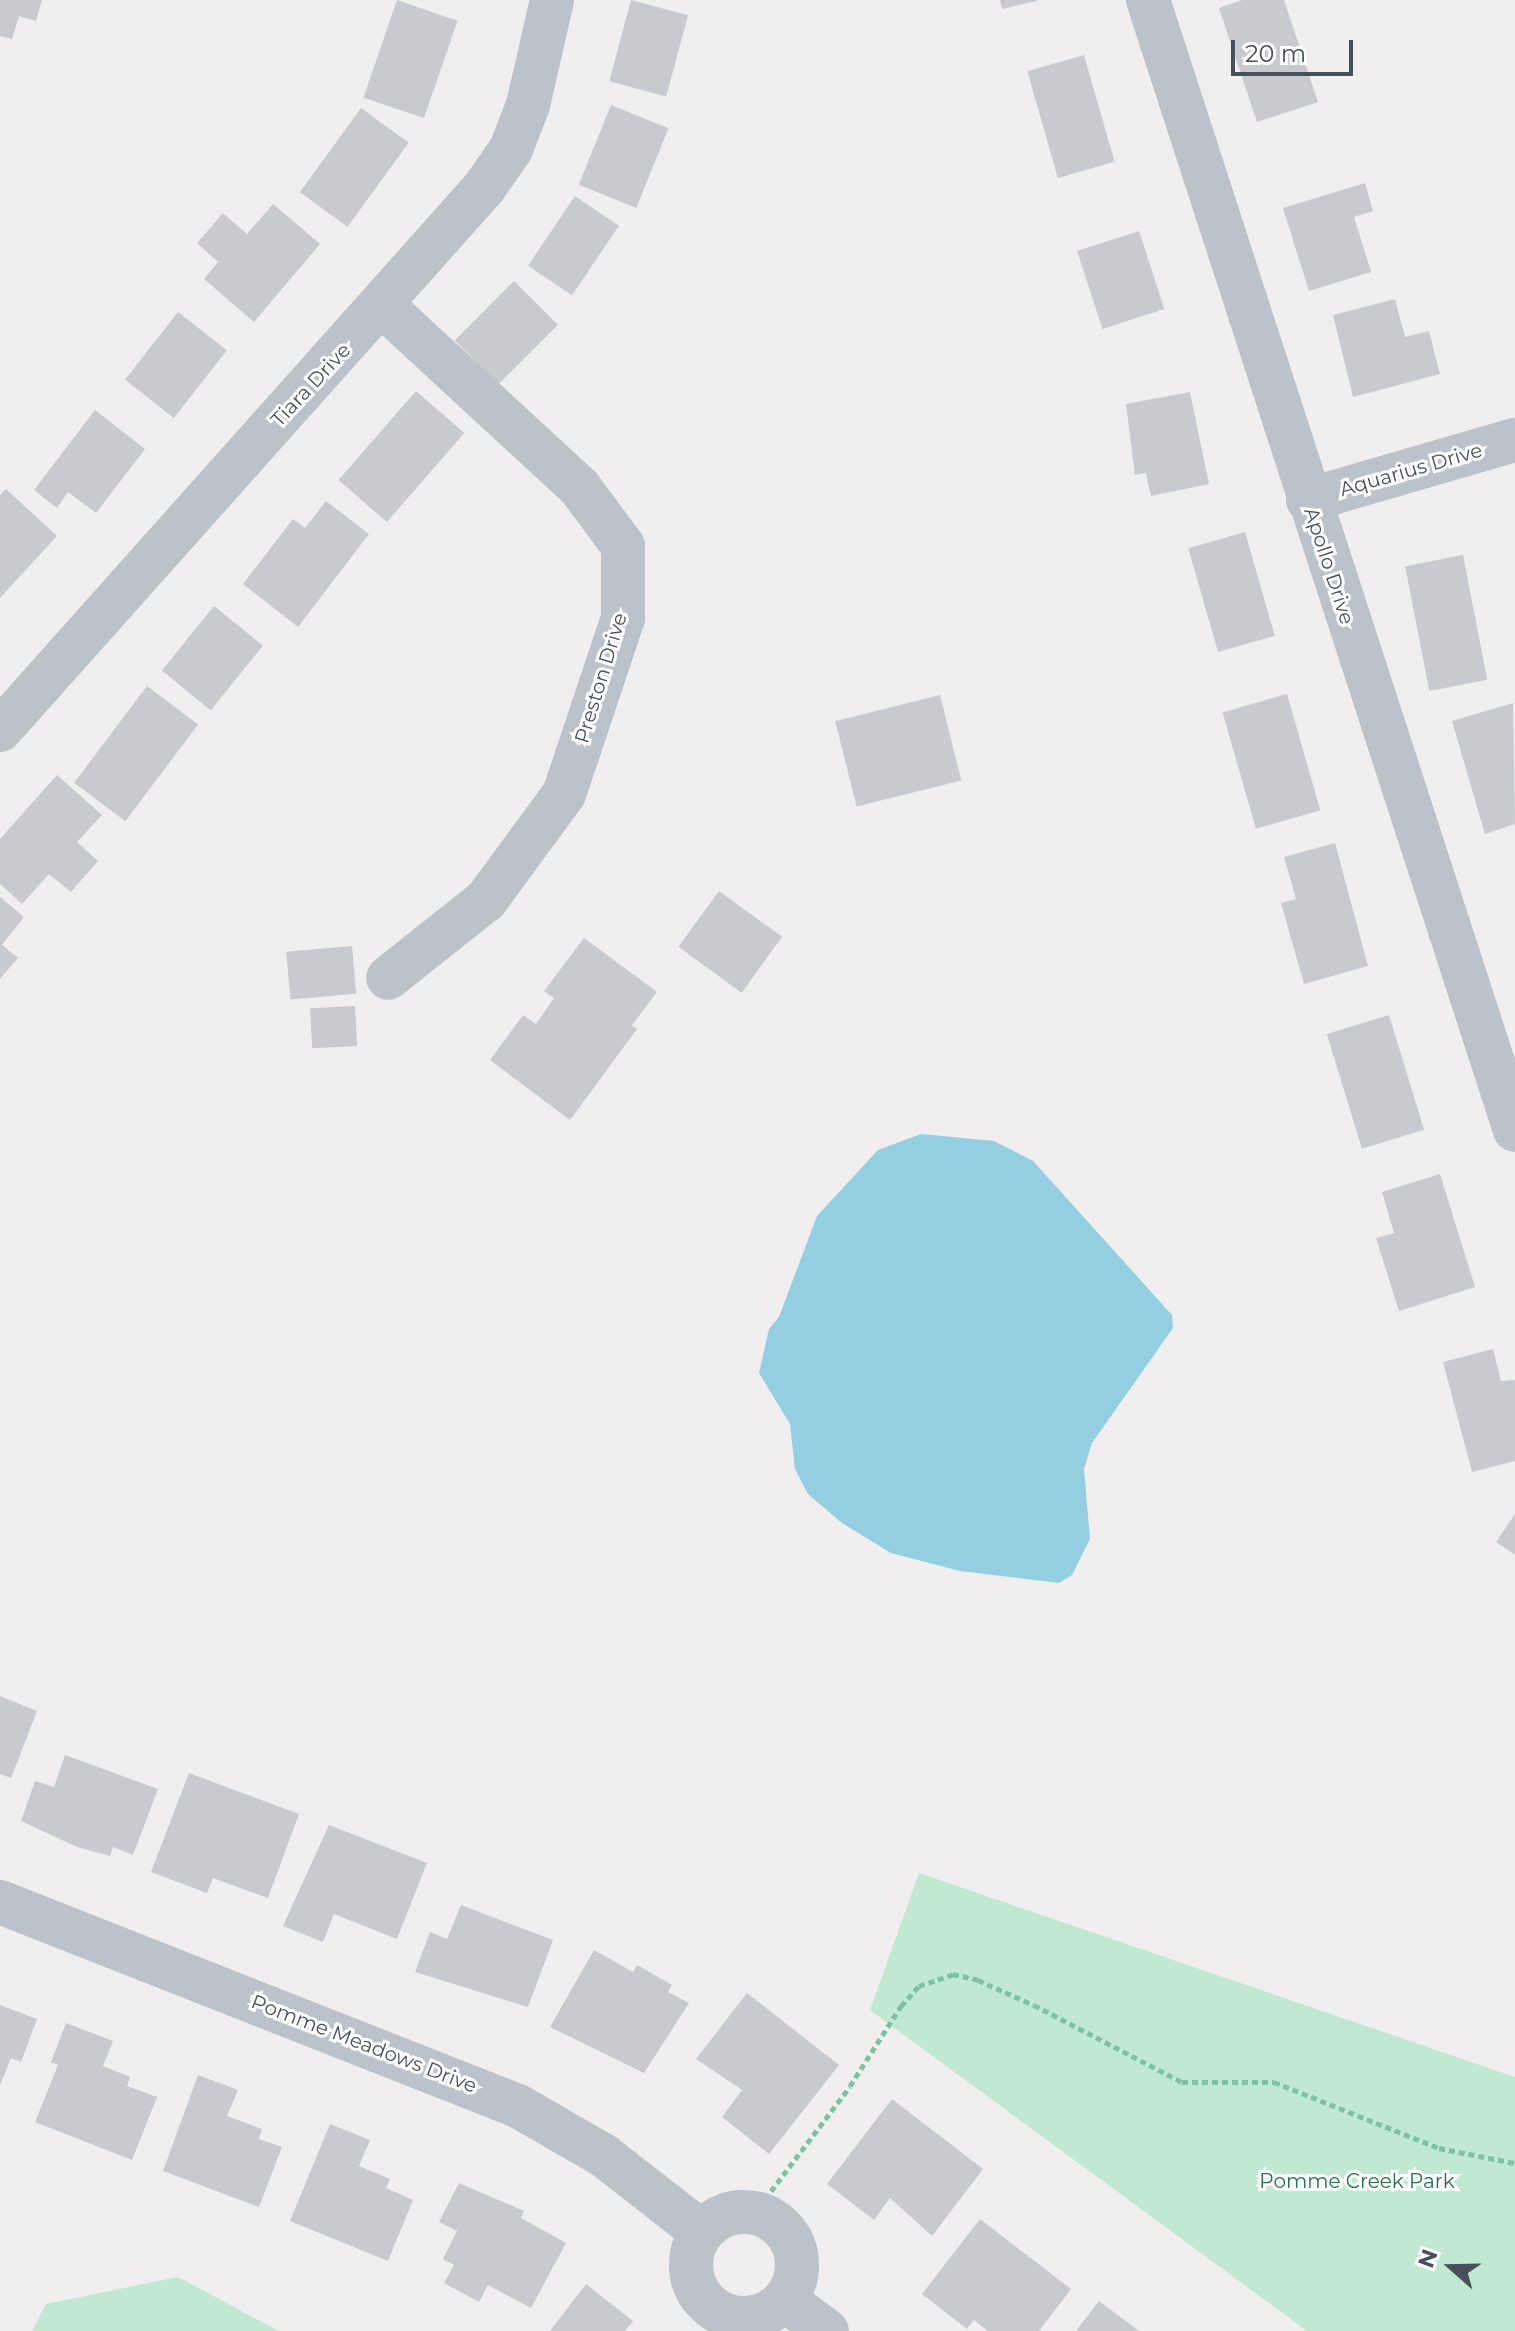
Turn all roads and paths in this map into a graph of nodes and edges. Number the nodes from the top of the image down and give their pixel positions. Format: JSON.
{"nodes":[{"id":1,"x":552,"y":0,"type":"edge"},
{"id":2,"x":1148,"y":0,"type":"edge"},
{"id":3,"x":383,"y":306,"type":"junction"},
{"id":4,"x":1515,"y":440,"type":"edge"},
{"id":5,"x":1308,"y":500,"type":"junction"},
{"id":6,"x":0,"y":730,"type":"edge"},
{"id":7,"x":388,"y":978,"type":"dead end"},
{"id":8,"x":1515,"y":1130,"type":"edge"},
{"id":9,"x":0,"y":1902,"type":"edge"},
{"id":10,"x":1515,"y":2163,"type":"edge"},
{"id":11,"x":765,"y":2199,"type":"dead end"},
{"id":12,"x":702,"y":2232,"type":"junction"},
{"id":13,"x":785,"y":2300,"type":"junction"},
{"id":14,"x":827,"y":2331,"type":"edge"}],
"edges":[{"from":1,"to":3,"type":"street","name":"Tiara Drive"},
{"from":2,"to":5,"type":"street","name":"Apollo Drive"},
{"from":3,"to":6,"type":"street","name":"Tiara Drive"},
{"from":3,"to":7,"type":"street","name":"Preston Drive"},
{"from":4,"to":5,"type":"street","name":"Aquarius Drive"},
{"from":5,"to":8,"type":"street","name":"Apollo Drive"},
{"from":9,"to":12,"type":"street","name":"Pomme Meadows Drive"},
{"from":10,"to":11,"type":"path"},
{"from":12,"to":13,"type":"street"},
{"from":12,"to":13,"type":"street"},
{"from":13,"to":14,"type":"street"}]}
